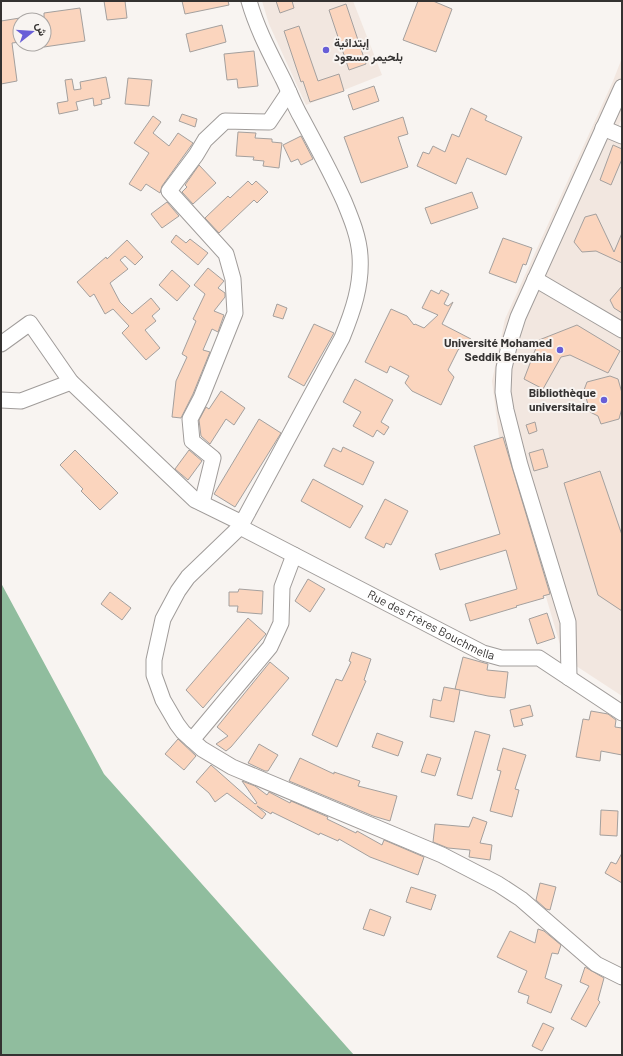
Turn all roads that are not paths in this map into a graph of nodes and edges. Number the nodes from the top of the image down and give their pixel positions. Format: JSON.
{"nodes":[{"id":1,"x":249,"y":1,"type":"edge"},
{"id":2,"x":622,"y":86,"type":"edge"},
{"id":3,"x":289,"y":92,"type":"junction"},
{"id":4,"x":603,"y":128,"type":"junction"},
{"id":5,"x":622,"y":136,"type":"edge"},
{"id":6,"x":535,"y":279,"type":"junction"},
{"id":7,"x":622,"y":330,"type":"edge"},
{"id":8,"x":1,"y":344,"type":"edge"},
{"id":9,"x":71,"y":382,"type":"junction"},
{"id":10,"x":1,"y":400,"type":"edge"},
{"id":11,"x":202,"y":503,"type":"junction"},
{"id":12,"x":241,"y":525,"type":"junction"},
{"id":13,"x":294,"y":555,"type":"junction"},
{"id":14,"x":569,"y":678,"type":"junction"},
{"id":15,"x":622,"y":713,"type":"edge"},
{"id":16,"x":192,"y":740,"type":"junction"},
{"id":17,"x":622,"y":977,"type":"edge"}],
"edges":[{"from":1,"to":3,"type":"street"},
{"from":2,"to":4,"type":"street"},
{"from":3,"to":11,"type":"street"},
{"from":3,"to":12,"type":"street"},
{"from":4,"to":5,"type":"street"},
{"from":4,"to":6,"type":"street"},
{"from":6,"to":7,"type":"street"},
{"from":6,"to":14,"type":"street"},
{"from":8,"to":9,"type":"street","name":"Rue des Frères Bouchmella"},
{"from":9,"to":10,"type":"street"},
{"from":9,"to":11,"type":"street","name":"Rue des Frères Bouchmella"},
{"from":11,"to":12,"type":"street","name":"Rue des Frères Bouchmella"},
{"from":12,"to":13,"type":"street","name":"Rue des Frères Bouchmella"},
{"from":12,"to":16,"type":"street"},
{"from":13,"to":14,"type":"street","name":"Rue des Frères Bouchmella"},
{"from":13,"to":16,"type":"street"},
{"from":14,"to":15,"type":"street","name":"Rue des Frères Bouchmella"},
{"from":16,"to":17,"type":"street"}]}
